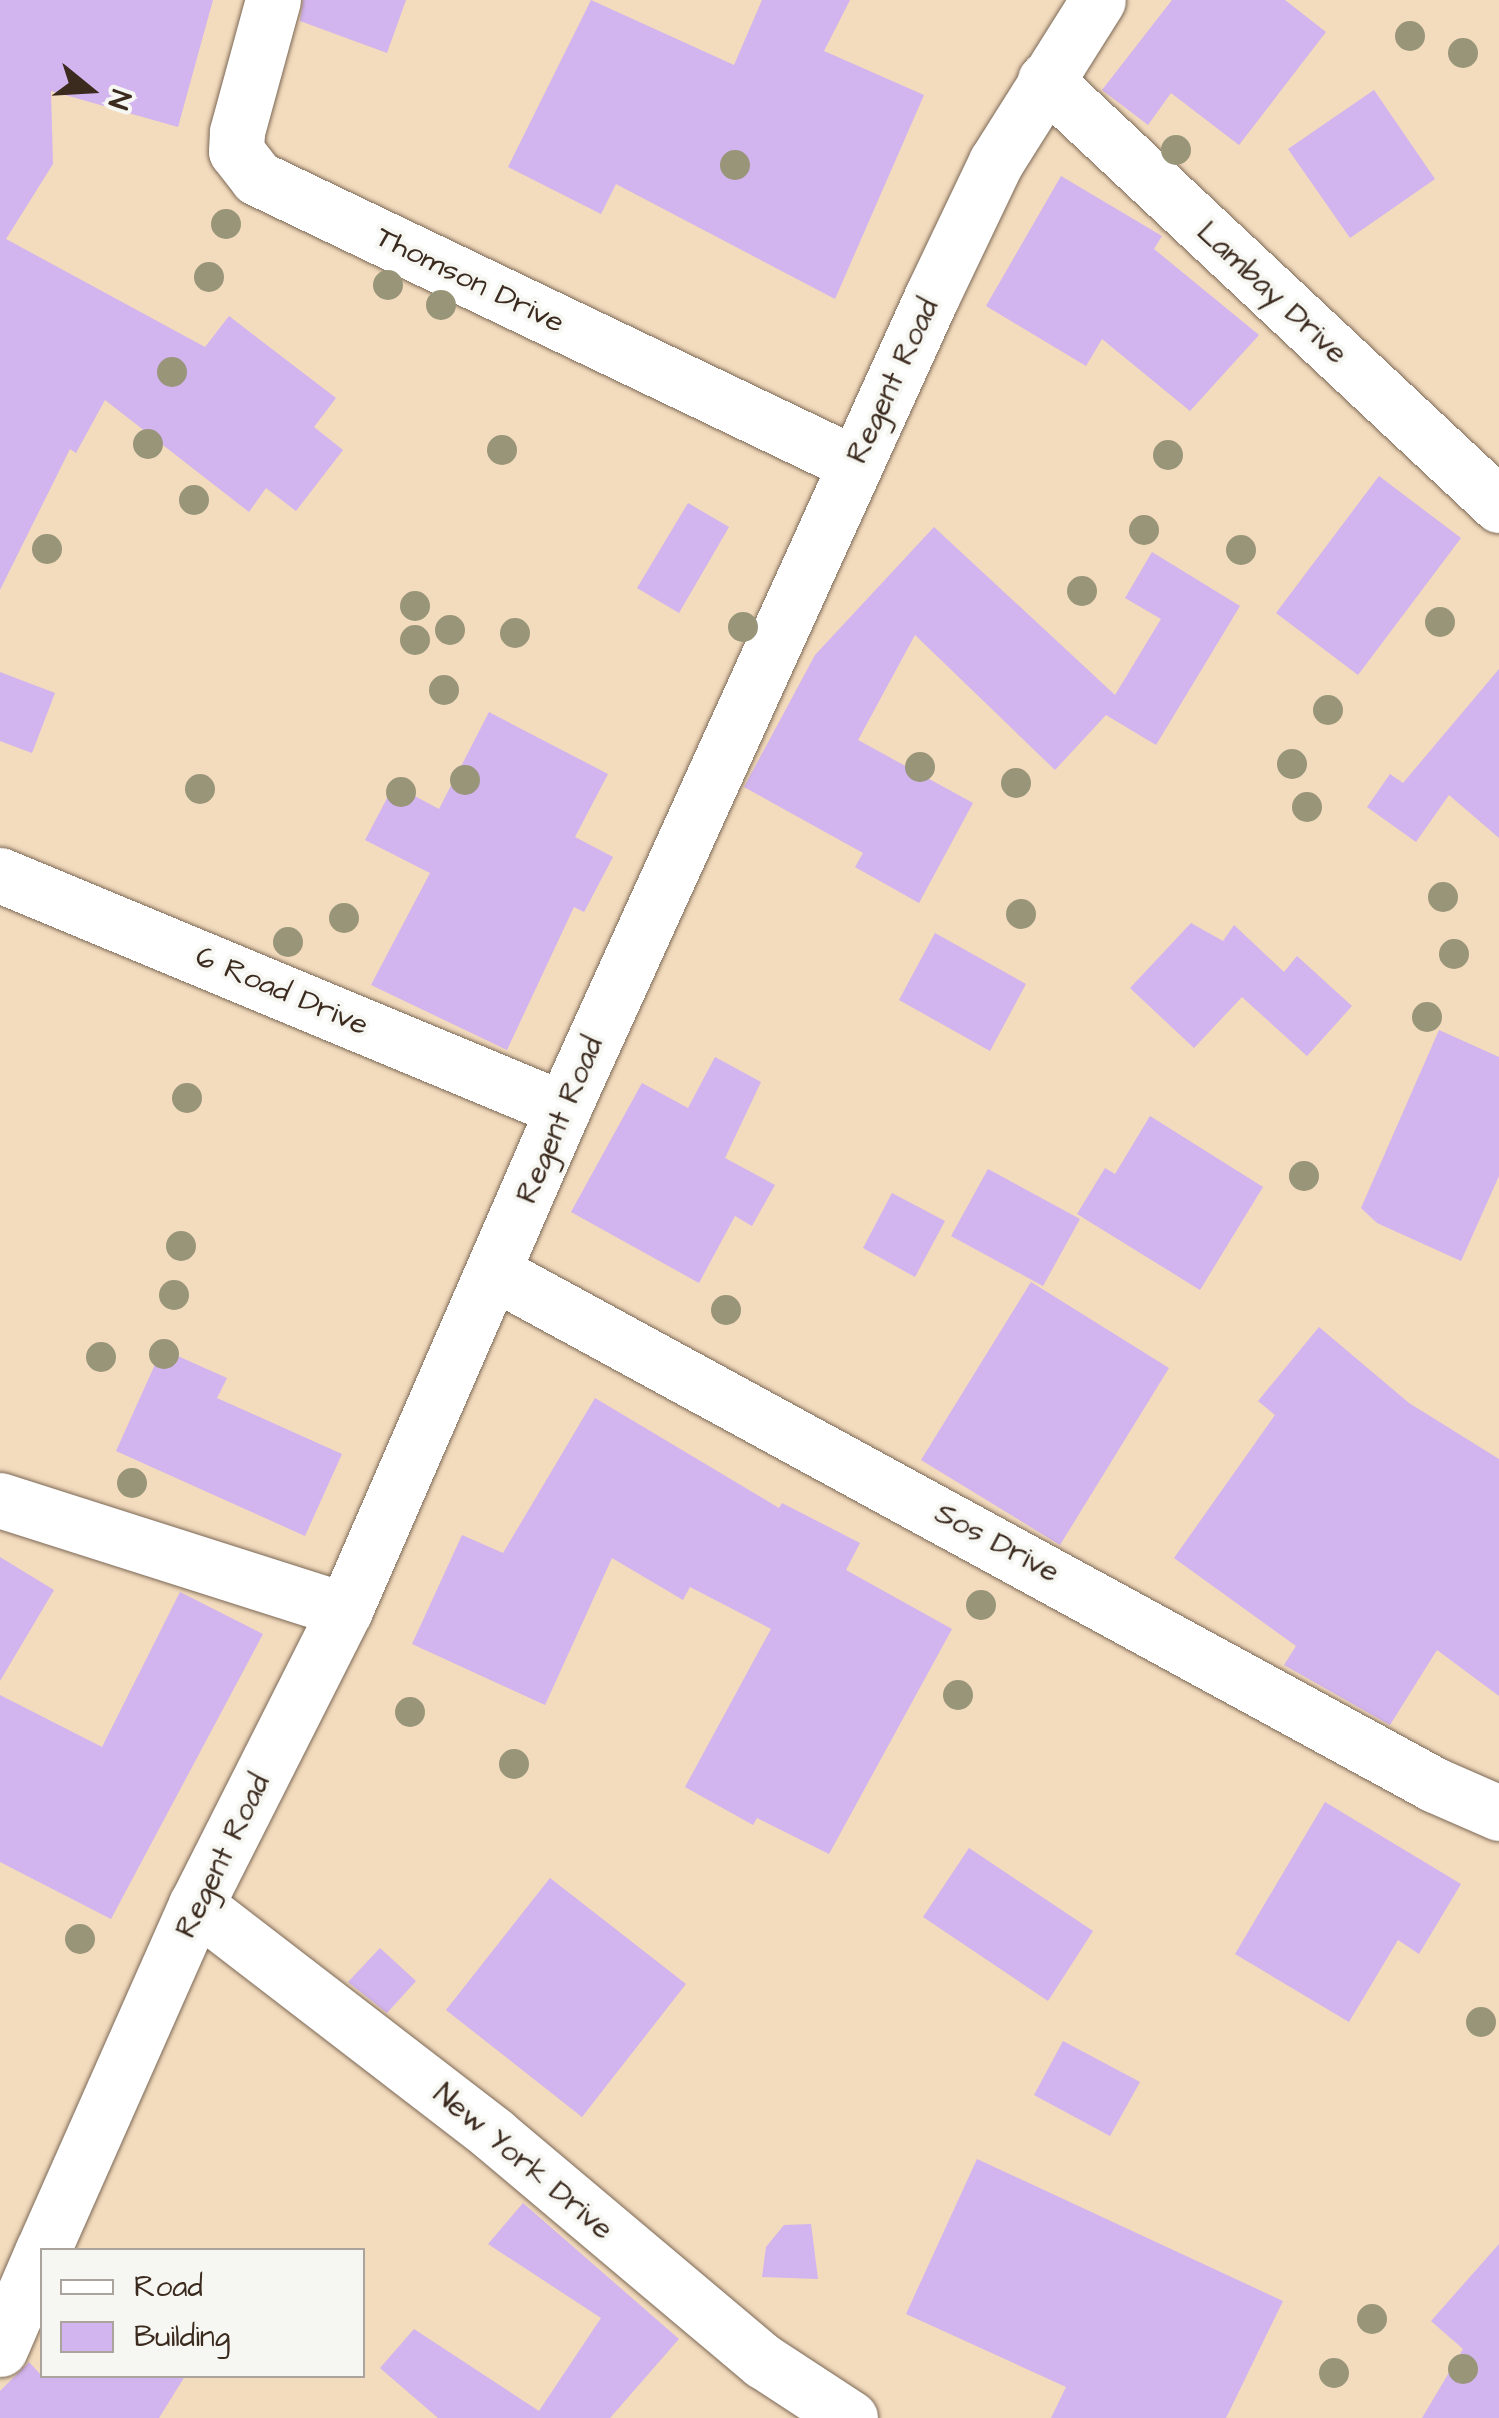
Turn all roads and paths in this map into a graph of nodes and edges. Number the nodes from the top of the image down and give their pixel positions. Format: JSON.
{"nodes":[{"id":1,"x":273,"y":0,"type":"edge"},
{"id":2,"x":1098,"y":0,"type":"edge"},
{"id":3,"x":1045,"y":80,"type":"junction"},
{"id":4,"x":855,"y":464,"type":"junction"},
{"id":5,"x":1499,"y":505,"type":"edge"},
{"id":6,"x":0,"y":875,"type":"edge"},
{"id":7,"x":563,"y":1109,"type":"junction"},
{"id":8,"x":495,"y":1273,"type":"junction"},
{"id":9,"x":0,"y":1500,"type":"edge"},
{"id":10,"x":345,"y":1610,"type":"junction"},
{"id":11,"x":1499,"y":1813,"type":"edge"},
{"id":12,"x":196,"y":1905,"type":"junction"},
{"id":13,"x":45,"y":2248,"type":"edge"},
{"id":14,"x":40,"y":2259,"type":"edge"},
{"id":15,"x":0,"y":2349,"type":"edge"},
{"id":16,"x":850,"y":2418,"type":"edge"}],
"edges":[{"from":1,"to":4,"type":"street","name":"Thomson Drive"},
{"from":2,"to":3,"type":"street","name":"Regent Road"},
{"from":3,"to":4,"type":"street","name":"Regent Road"},
{"from":3,"to":5,"type":"street","name":"Lambay Drive"},
{"from":4,"to":7,"type":"street","name":"Regent Road"},
{"from":6,"to":7,"type":"street","name":"6 Road Drive"},
{"from":7,"to":8,"type":"street","name":"Regent Road"},
{"from":8,"to":10,"type":"street","name":"Regent Road"},
{"from":8,"to":11,"type":"street","name":"Sos Drive"},
{"from":9,"to":10,"type":"street"},
{"from":10,"to":12,"type":"street","name":"Regent Road"},
{"from":12,"to":13,"type":"street","name":"Regent Road"},
{"from":12,"to":16,"type":"street","name":"New York Drive"},
{"from":14,"to":15,"type":"street","name":"Regent Road"}]}
